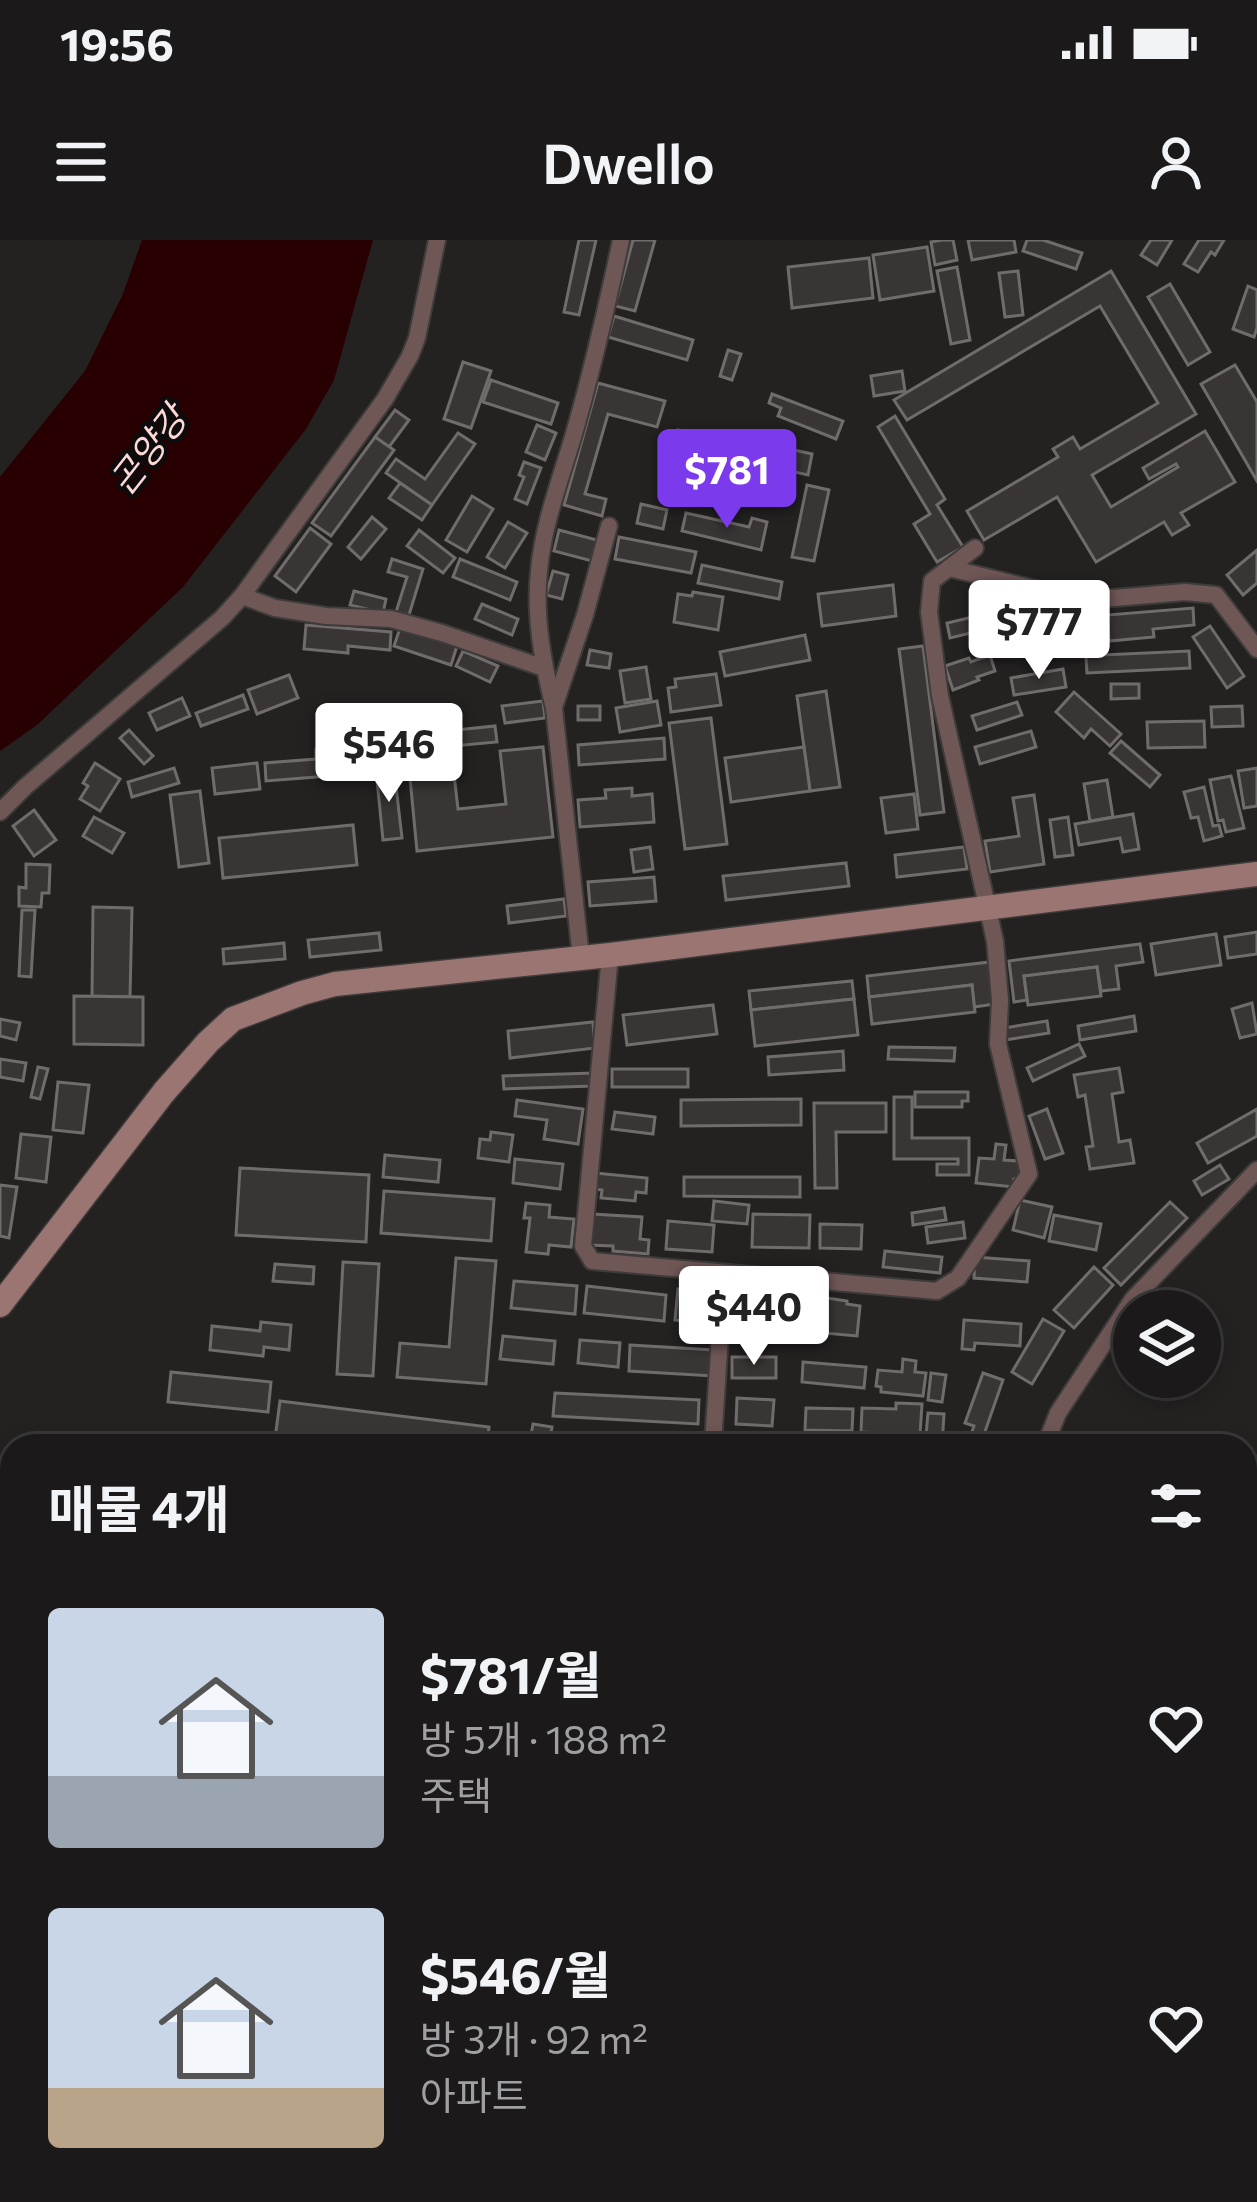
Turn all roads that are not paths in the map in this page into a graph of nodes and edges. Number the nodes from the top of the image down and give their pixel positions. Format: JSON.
{"nodes":[{"id":1,"x":437,"y":240,"type":"edge"},
{"id":2,"x":621,"y":240,"type":"edge"},
{"id":3,"x":609,"y":526,"type":"dead end"},
{"id":4,"x":975,"y":548,"type":"dead end"},
{"id":5,"x":949,"y":568,"type":"junction"},
{"id":6,"x":242,"y":596,"type":"junction"},
{"id":7,"x":1257,"y":650,"type":"edge"},
{"id":8,"x":544,"y":668,"type":"junction"},
{"id":9,"x":554,"y":708,"type":"junction"},
{"id":10,"x":0,"y":812,"type":"edge"},
{"id":11,"x":1257,"y":874,"type":"edge"},
{"id":12,"x":986,"y":908,"type":"junction"},
{"id":13,"x":610,"y":955,"type":"junction"},
{"id":14,"x":581,"y":958,"type":"junction"},
{"id":15,"x":1257,"y":1170,"type":"edge"},
{"id":16,"x":724,"y":1274,"type":"junction"},
{"id":17,"x":0,"y":1305,"type":"edge"},
{"id":18,"x":714,"y":1434,"type":"edge"},
{"id":19,"x":1050,"y":1434,"type":"edge"}],
"edges":[{"from":1,"to":6,"type":"street"},
{"from":2,"to":8,"type":"street"},
{"from":3,"to":9,"type":"street"},
{"from":4,"to":5,"type":"street"},
{"from":5,"to":7,"type":"street"},
{"from":5,"to":12,"type":"street"},
{"from":6,"to":8,"type":"street"},
{"from":6,"to":10,"type":"street"},
{"from":8,"to":9,"type":"street"},
{"from":9,"to":14,"type":"street"},
{"from":11,"to":12,"type":"street"},
{"from":12,"to":13,"type":"street"},
{"from":12,"to":16,"type":"street"},
{"from":13,"to":14,"type":"street"},
{"from":13,"to":16,"type":"street"},
{"from":14,"to":17,"type":"street"},
{"from":15,"to":19,"type":"street"},
{"from":16,"to":18,"type":"street"}]}
